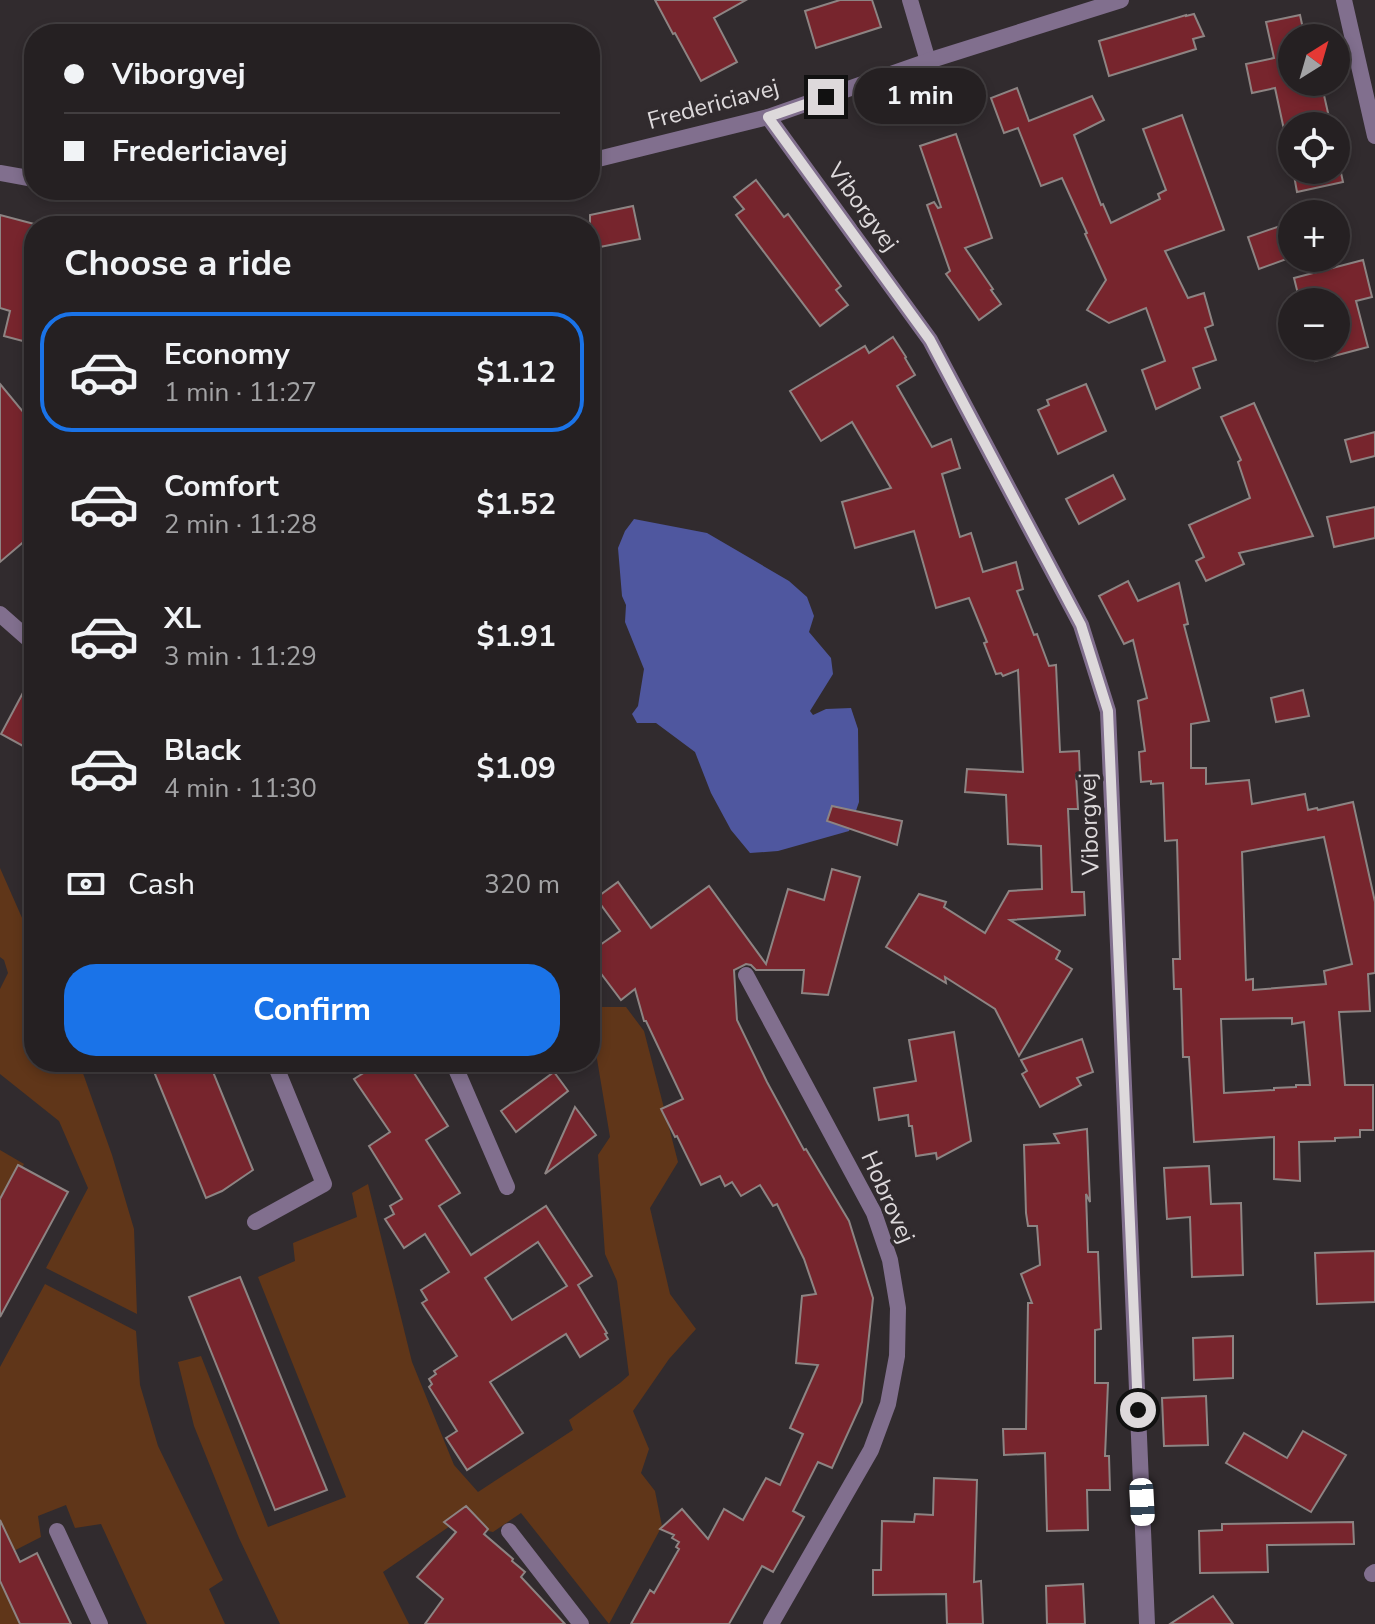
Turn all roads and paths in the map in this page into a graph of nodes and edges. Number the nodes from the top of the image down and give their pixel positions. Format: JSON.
{"nodes":[{"id":1,"x":910,"y":0,"type":"edge"},
{"id":2,"x":1121,"y":0,"type":"edge"},
{"id":3,"x":1344,"y":0,"type":"edge"},
{"id":4,"x":928,"y":61,"type":"junction"},
{"id":5,"x":768,"y":117,"type":"junction"},
{"id":6,"x":1375,"y":136,"type":"edge"},
{"id":7,"x":600,"y":159,"type":"edge"},
{"id":8,"x":0,"y":173,"type":"edge"},
{"id":9,"x":24,"y":177,"type":"edge"},
{"id":10,"x":0,"y":614,"type":"edge"},
{"id":11,"x":24,"y":635,"type":"edge"},
{"id":12,"x":746,"y":975,"type":"dead end"},
{"id":13,"x":278,"y":1072,"type":"edge"},
{"id":14,"x":457,"y":1072,"type":"edge"},
{"id":15,"x":507,"y":1187,"type":"dead end"},
{"id":16,"x":255,"y":1222,"type":"dead end"},
{"id":17,"x":57,"y":1531,"type":"dead end"},
{"id":18,"x":509,"y":1531,"type":"dead end"},
{"id":19,"x":100,"y":1624,"type":"edge"},
{"id":20,"x":581,"y":1624,"type":"edge"},
{"id":21,"x":771,"y":1624,"type":"edge"},
{"id":22,"x":1147,"y":1624,"type":"edge"}],
"edges":[{"from":1,"to":4,"type":"street"},
{"from":2,"to":4,"type":"street","name":"Fredericiavej"},
{"from":3,"to":6,"type":"street"},
{"from":4,"to":5,"type":"street","name":"Fredericiavej"},
{"from":5,"to":7,"type":"street","name":"Fredericiavej"},
{"from":5,"to":22,"type":"street","name":"Viborgvej"},
{"from":8,"to":9,"type":"street"},
{"from":10,"to":11,"type":"street"},
{"from":12,"to":21,"type":"street","name":"Hobrovej"},
{"from":13,"to":16,"type":"street"},
{"from":14,"to":15,"type":"street"},
{"from":17,"to":19,"type":"street"},
{"from":18,"to":20,"type":"street"}]}
